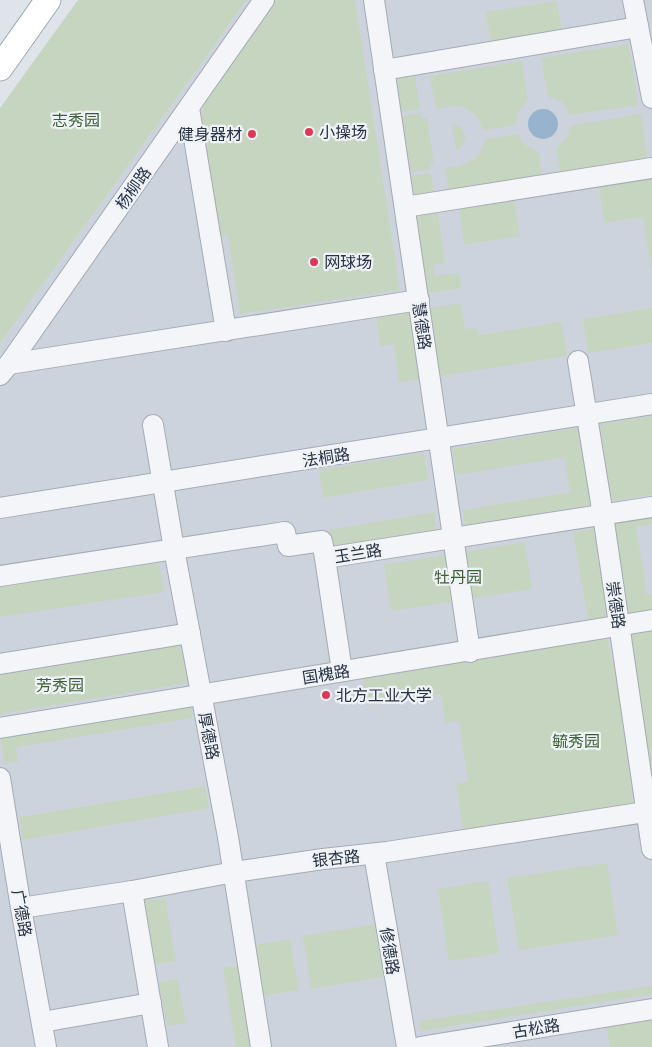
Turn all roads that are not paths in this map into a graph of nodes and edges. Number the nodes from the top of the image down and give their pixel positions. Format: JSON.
{"nodes":[{"id":1,"x":48,"y":0,"type":"edge"},
{"id":2,"x":264,"y":0,"type":"edge"},
{"id":3,"x":374,"y":0,"type":"edge"},
{"id":4,"x":633,"y":0,"type":"edge"},
{"id":5,"x":638,"y":27,"type":"junction"},
{"id":6,"x":0,"y":68,"type":"edge"},
{"id":7,"x":384,"y":70,"type":"junction"},
{"id":8,"x":652,"y":98,"type":"edge"},
{"id":9,"x":189,"y":108,"type":"junction"},
{"id":10,"x":652,"y":168,"type":"edge"},
{"id":11,"x":405,"y":207,"type":"junction"},
{"id":12,"x":419,"y":300,"type":"junction"},
{"id":13,"x":226,"y":330,"type":"junction"},
{"id":14,"x":578,"y":361,"type":"dead end"},
{"id":15,"x":5,"y":370,"type":"edge"},
{"id":16,"x":652,"y":404,"type":"edge"},
{"id":17,"x":586,"y":415,"type":"junction"},
{"id":18,"x":153,"y":425,"type":"dead end"},
{"id":19,"x":438,"y":439,"type":"junction"},
{"id":20,"x":163,"y":482,"type":"junction"},
{"id":21,"x":652,"y":507,"type":"edge"},
{"id":22,"x":0,"y":508,"type":"edge"},
{"id":23,"x":603,"y":515,"type":"junction"},
{"id":24,"x":452,"y":539,"type":"junction"},
{"id":25,"x":174,"y":549,"type":"junction"},
{"id":26,"x":325,"y":558,"type":"junction"},
{"id":27,"x":0,"y":576,"type":"edge"},
{"id":28,"x":652,"y":620,"type":"edge"},
{"id":29,"x":619,"y":626,"type":"junction"},
{"id":30,"x":190,"y":633,"type":"junction"},
{"id":31,"x":470,"y":652,"type":"junction"},
{"id":32,"x":0,"y":664,"type":"edge"},
{"id":33,"x":342,"y":671,"type":"junction"},
{"id":34,"x":201,"y":694,"type":"junction"},
{"id":35,"x":0,"y":728,"type":"edge"},
{"id":36,"x":0,"y":778,"type":"edge"},
{"id":37,"x":650,"y":812,"type":"edge"},
{"id":38,"x":652,"y":849,"type":"edge"},
{"id":39,"x":374,"y":854,"type":"junction"},
{"id":40,"x":234,"y":872,"type":"junction"},
{"id":41,"x":132,"y":891,"type":"junction"},
{"id":42,"x":21,"y":908,"type":"junction"},
{"id":43,"x":150,"y":1004,"type":"junction"},
{"id":44,"x":652,"y":1009,"type":"edge"},
{"id":45,"x":42,"y":1022,"type":"junction"},
{"id":46,"x":46,"y":1047,"type":"edge"},
{"id":47,"x":158,"y":1047,"type":"edge"},
{"id":48,"x":261,"y":1047,"type":"edge"},
{"id":49,"x":407,"y":1047,"type":"edge"},
{"id":50,"x":420,"y":1047,"type":"edge"}],
"edges":[{"from":1,"to":6,"type":"main road"},
{"from":2,"to":9,"type":"street","name":"杨柳路"},
{"from":3,"to":7,"type":"street","name":"慧德路"},
{"from":4,"to":5,"type":"street"},
{"from":5,"to":7,"type":"street"},
{"from":5,"to":8,"type":"street"},
{"from":7,"to":11,"type":"street","name":"慧德路"},
{"from":9,"to":13,"type":"street"},
{"from":9,"to":15,"type":"street","name":"杨柳路"},
{"from":10,"to":11,"type":"street"},
{"from":11,"to":12,"type":"street","name":"慧德路"},
{"from":12,"to":13,"type":"street"},
{"from":12,"to":19,"type":"street","name":"慧德路"},
{"from":13,"to":15,"type":"street"},
{"from":14,"to":17,"type":"street","name":"崇德路"},
{"from":16,"to":17,"type":"street","name":"法桐路"},
{"from":17,"to":19,"type":"street","name":"法桐路"},
{"from":17,"to":23,"type":"street","name":"崇德路"},
{"from":18,"to":20,"type":"street","name":"厚德路"},
{"from":19,"to":20,"type":"street","name":"法桐路"},
{"from":19,"to":24,"type":"street","name":"慧德路"},
{"from":20,"to":22,"type":"street","name":"法桐路"},
{"from":20,"to":25,"type":"street","name":"厚德路"},
{"from":21,"to":23,"type":"street","name":"玉兰路"},
{"from":23,"to":24,"type":"street","name":"玉兰路"},
{"from":23,"to":29,"type":"street","name":"崇德路"},
{"from":24,"to":26,"type":"street","name":"玉兰路"},
{"from":24,"to":31,"type":"street","name":"慧德路"},
{"from":25,"to":26,"type":"street","name":"玉兰路"},
{"from":25,"to":27,"type":"street","name":"玉兰路"},
{"from":25,"to":30,"type":"street","name":"厚德路"},
{"from":26,"to":33,"type":"street"},
{"from":28,"to":29,"type":"street","name":"国槐路"},
{"from":29,"to":31,"type":"street","name":"国槐路"},
{"from":29,"to":37,"type":"street","name":"崇德路"},
{"from":30,"to":32,"type":"street"},
{"from":30,"to":34,"type":"street","name":"厚德路"},
{"from":31,"to":33,"type":"street","name":"国槐路"},
{"from":33,"to":34,"type":"street","name":"国槐路"},
{"from":34,"to":35,"type":"street","name":"国槐路"},
{"from":34,"to":40,"type":"street","name":"厚德路"},
{"from":36,"to":42,"type":"street","name":"广德路"},
{"from":37,"to":38,"type":"street","name":"崇德路"},
{"from":37,"to":39,"type":"street","name":"银杏路"},
{"from":39,"to":40,"type":"street","name":"银杏路"},
{"from":39,"to":49,"type":"street","name":"修德路"},
{"from":40,"to":41,"type":"street","name":"银杏路"},
{"from":40,"to":48,"type":"street","name":"厚德路"},
{"from":41,"to":42,"type":"street","name":"银杏路"},
{"from":41,"to":43,"type":"street"},
{"from":42,"to":45,"type":"street","name":"广德路"},
{"from":43,"to":45,"type":"street"},
{"from":43,"to":47,"type":"street"},
{"from":44,"to":50,"type":"street","name":"古松路"},
{"from":45,"to":46,"type":"street","name":"广德路"}]}
